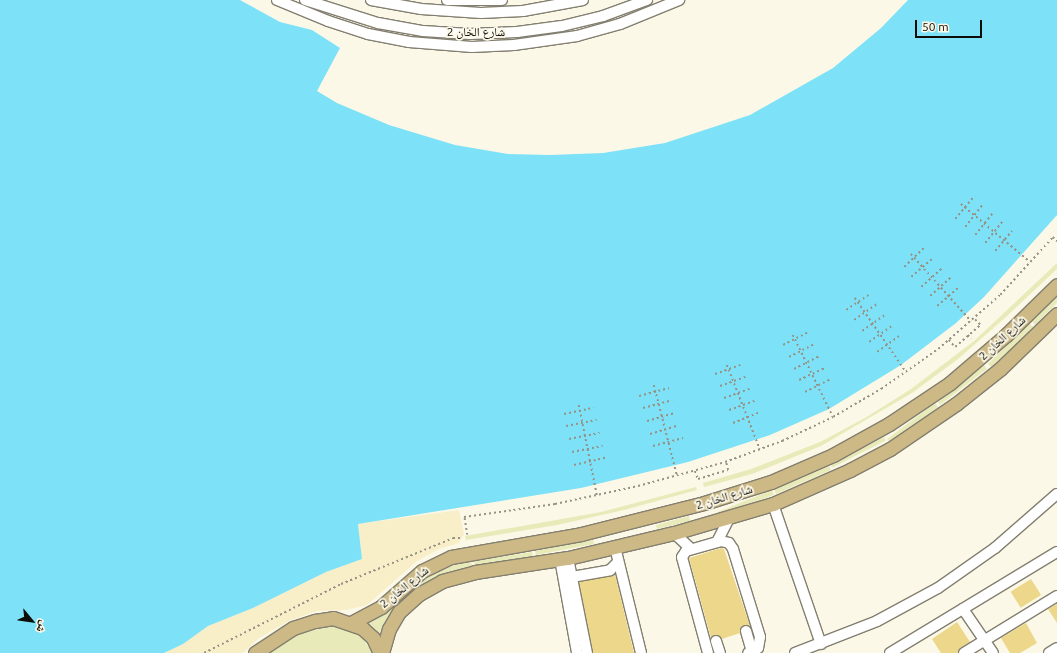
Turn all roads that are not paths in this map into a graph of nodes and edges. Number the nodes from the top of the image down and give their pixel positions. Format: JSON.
{"nodes":[{"id":1,"x":277,"y":0,"type":"edge"},
{"id":2,"x":371,"y":0,"type":"edge"},
{"id":3,"x":447,"y":0,"type":"edge"},
{"id":4,"x":502,"y":0,"type":"edge"},
{"id":5,"x":583,"y":0,"type":"edge"},
{"id":6,"x":645,"y":1,"type":"edge"},
{"id":7,"x":309,"y":2,"type":"edge"},
{"id":8,"x":674,"y":2,"type":"edge"},
{"id":9,"x":328,"y":21,"type":"junction"},
{"id":10,"x":562,"y":26,"type":"junction"},
{"id":11,"x":544,"y":42,"type":"junction"},
{"id":12,"x":1057,"y":285,"type":"edge"},
{"id":13,"x":1057,"y":314,"type":"edge"},
{"id":14,"x":1057,"y":494,"type":"edge"},
{"id":15,"x":773,"y":504,"type":"junction"},
{"id":16,"x":730,"y":517,"type":"junction"},
{"id":17,"x":674,"y":533,"type":"junction"},
{"id":18,"x":717,"y":542,"type":"junction"},
{"id":19,"x":615,"y":547,"type":"junction"},
{"id":20,"x":691,"y":549,"type":"junction"},
{"id":21,"x":1057,"y":552,"type":"edge"},
{"id":22,"x":564,"y":558,"type":"junction"},
{"id":23,"x":618,"y":562,"type":"junction"},
{"id":24,"x":572,"y":577,"type":"junction"},
{"id":25,"x":1057,"y":596,"type":"edge"},
{"id":26,"x":963,"y":609,"type":"junction"},
{"id":27,"x":351,"y":623,"type":"junction"},
{"id":28,"x":746,"y":631,"type":"dead end"},
{"id":29,"x":716,"y":641,"type":"dead end"},
{"id":30,"x":984,"y":641,"type":"junction"},
{"id":31,"x":816,"y":648,"type":"edge"},
{"id":32,"x":1057,"y":648,"type":"edge"},
{"id":33,"x":750,"y":652,"type":"edge"},
{"id":34,"x":255,"y":653,"type":"edge"},
{"id":35,"x":381,"y":653,"type":"edge"},
{"id":36,"x":577,"y":653,"type":"edge"},
{"id":37,"x":587,"y":653,"type":"edge"},
{"id":38,"x":641,"y":653,"type":"edge"},
{"id":39,"x":708,"y":653,"type":"edge"},
{"id":40,"x":720,"y":653,"type":"edge"},
{"id":41,"x":795,"y":653,"type":"edge"},
{"id":42,"x":890,"y":653,"type":"edge"},
{"id":43,"x":964,"y":653,"type":"edge"},
{"id":44,"x":993,"y":653,"type":"edge"},
{"id":45,"x":1049,"y":653,"type":"edge"}],
"edges":[{"from":1,"to":9,"type":"street"},
{"from":2,"to":5,"type":"street","name":"شارع الخان 2"},
{"from":3,"to":4,"type":"street"},
{"from":6,"to":8,"type":"street"},
{"from":6,"to":10,"type":"street","name":"شارع الخان 2"},
{"from":7,"to":9,"type":"street"},
{"from":7,"to":10,"type":"street","name":"شارع الخان 2"},
{"from":8,"to":11,"type":"street"},
{"from":9,"to":11,"type":"street"},
{"from":10,"to":11,"type":"street"},
{"from":12,"to":27,"type":"main road","name":"شارع الخان 2"},
{"from":13,"to":15,"type":"main road","name":"شارع الخان 2"},
{"from":14,"to":31,"type":"street"},
{"from":15,"to":16,"type":"main road","name":"شارع الخان 2"},
{"from":15,"to":31,"type":"street"},
{"from":16,"to":17,"type":"main road","name":"شارع الخان 2"},
{"from":16,"to":18,"type":"street"},
{"from":17,"to":19,"type":"main road","name":"شارع الخان 2"},
{"from":17,"to":20,"type":"street"},
{"from":18,"to":20,"type":"street"},
{"from":18,"to":33,"type":"street"},
{"from":19,"to":22,"type":"main road","name":"شارع الخان 2"},
{"from":19,"to":23,"type":"street"},
{"from":20,"to":39,"type":"street"},
{"from":21,"to":26,"type":"street"},
{"from":22,"to":24,"type":"street"},
{"from":22,"to":35,"type":"main road","name":"شارع الخان 2"},
{"from":22,"to":36,"type":"street"},
{"from":23,"to":24,"type":"street"},
{"from":23,"to":38,"type":"street"},
{"from":24,"to":37,"type":"street"},
{"from":25,"to":30,"type":"street"},
{"from":26,"to":30,"type":"street"},
{"from":26,"to":42,"type":"street"},
{"from":27,"to":34,"type":"main road"},
{"from":27,"to":35,"type":"main road"},
{"from":28,"to":33,"type":"street"},
{"from":29,"to":40,"type":"street"},
{"from":30,"to":43,"type":"street"},
{"from":30,"to":44,"type":"street"},
{"from":31,"to":41,"type":"street"},
{"from":32,"to":45,"type":"street"}]}
